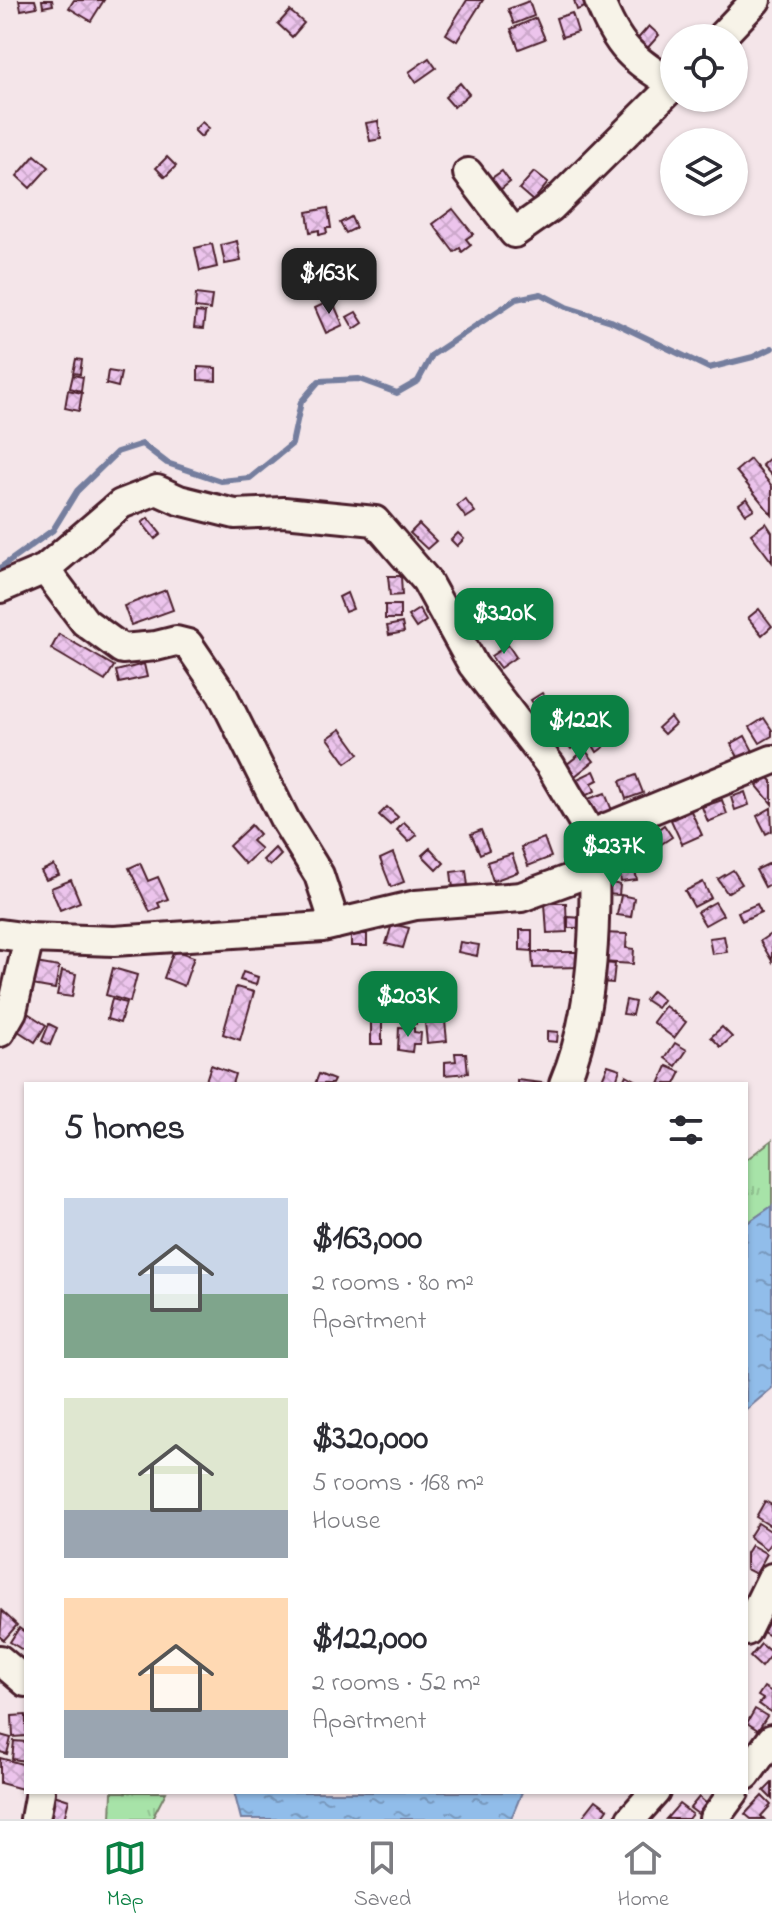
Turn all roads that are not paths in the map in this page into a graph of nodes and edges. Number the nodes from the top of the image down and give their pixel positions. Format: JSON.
{"nodes":[{"id":1,"x":599,"y":0,"type":"edge"},
{"id":2,"x":756,"y":0,"type":"edge"},
{"id":3,"x":733,"y":24,"type":"edge"},
{"id":4,"x":660,"y":76,"type":"edge"},
{"id":5,"x":660,"y":99,"type":"edge"},
{"id":6,"x":468,"y":173,"type":"dead end"},
{"id":7,"x":45,"y":569,"type":"junction"},
{"id":8,"x":0,"y":588,"type":"edge"},
{"id":9,"x":772,"y":760,"type":"edge"},
{"id":10,"x":593,"y":838,"type":"junction"},
{"id":11,"x":595,"y":870,"type":"junction"},
{"id":12,"x":335,"y":924,"type":"junction"},
{"id":13,"x":0,"y":934,"type":"edge"},
{"id":14,"x":29,"y":938,"type":"junction"},
{"id":15,"x":0,"y":1032,"type":"edge"},
{"id":16,"x":565,"y":1082,"type":"edge"},
{"id":17,"x":772,"y":1578,"type":"edge"},
{"id":18,"x":748,"y":1627,"type":"edge"},
{"id":19,"x":0,"y":1660,"type":"edge"},
{"id":20,"x":24,"y":1680,"type":"edge"},
{"id":21,"x":772,"y":1739,"type":"edge"},
{"id":22,"x":748,"y":1772,"type":"edge"},
{"id":23,"x":40,"y":1794,"type":"edge"},
{"id":24,"x":653,"y":1794,"type":"edge"},
{"id":25,"x":733,"y":1794,"type":"edge"},
{"id":26,"x":35,"y":1819,"type":"edge"},
{"id":27,"x":631,"y":1819,"type":"edge"},
{"id":28,"x":714,"y":1819,"type":"edge"}],
"edges":[{"from":1,"to":4,"type":"street"},
{"from":2,"to":3,"type":"street"},
{"from":5,"to":6,"type":"street"},
{"from":7,"to":8,"type":"street"},
{"from":7,"to":10,"type":"street"},
{"from":7,"to":12,"type":"street"},
{"from":9,"to":10,"type":"street"},
{"from":10,"to":11,"type":"street"},
{"from":11,"to":12,"type":"street"},
{"from":11,"to":16,"type":"street"},
{"from":12,"to":14,"type":"street"},
{"from":13,"to":14,"type":"street"},
{"from":14,"to":15,"type":"street"},
{"from":17,"to":18,"type":"street"},
{"from":19,"to":20,"type":"street"},
{"from":21,"to":22,"type":"street"},
{"from":23,"to":26,"type":"street"},
{"from":24,"to":27,"type":"street"},
{"from":25,"to":28,"type":"street"}]}
